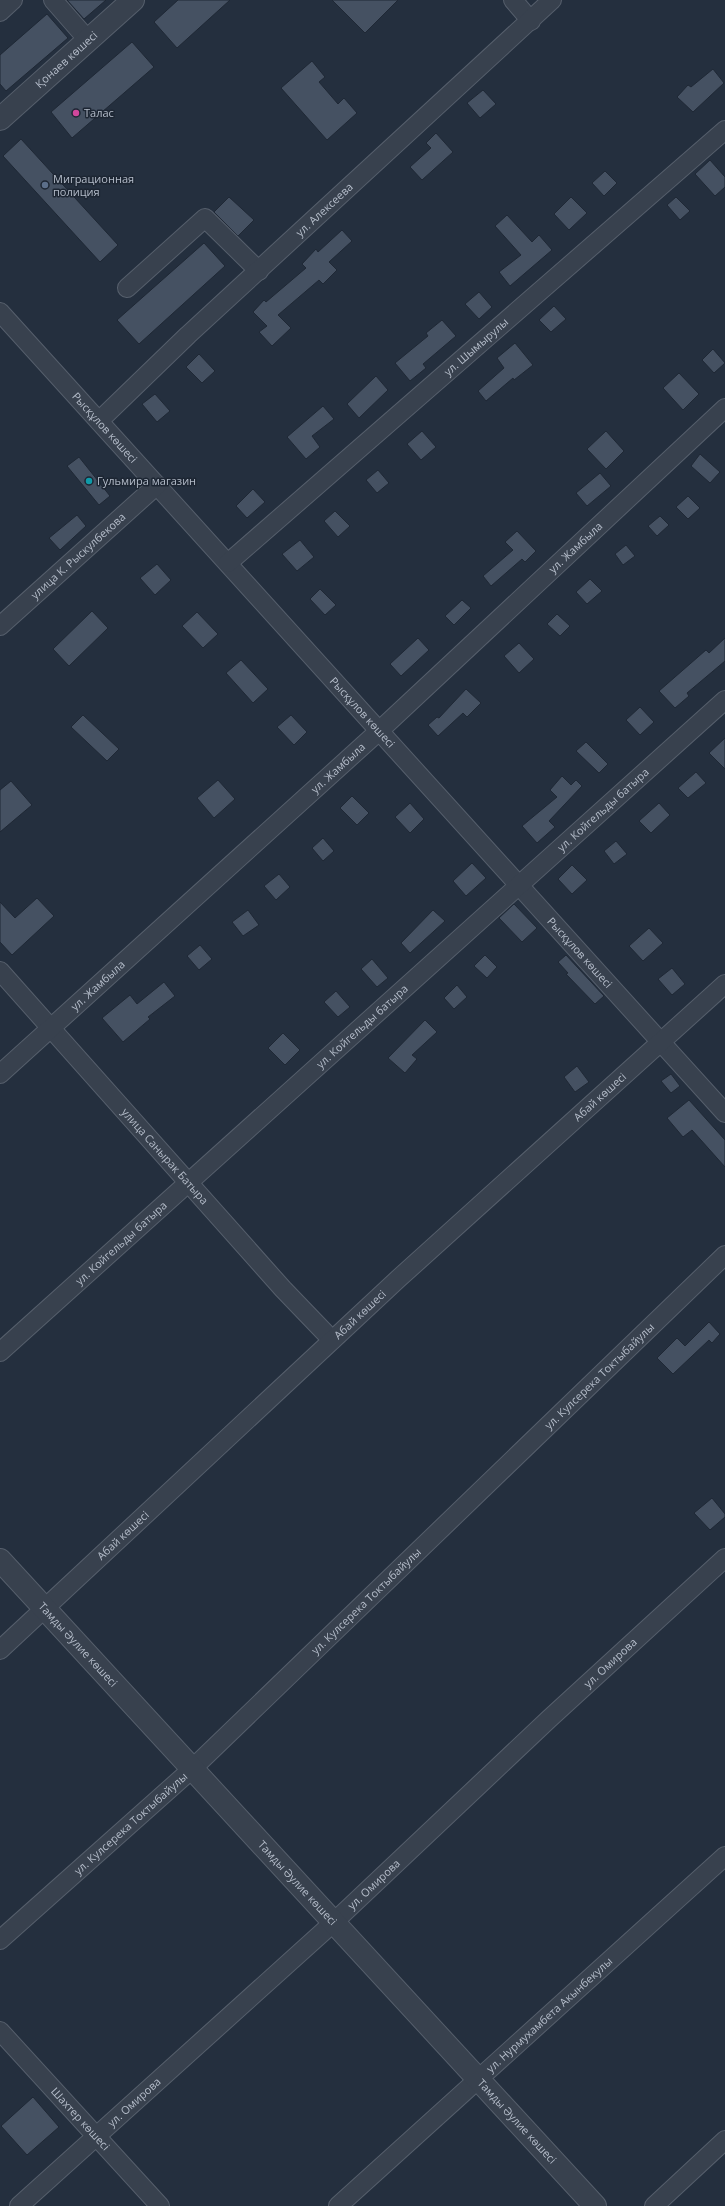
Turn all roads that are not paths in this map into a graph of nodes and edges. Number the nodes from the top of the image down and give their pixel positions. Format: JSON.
{"nodes":[{"id":1,"x":13,"y":0,"type":"edge"},
{"id":2,"x":52,"y":0,"type":"edge"},
{"id":3,"x":132,"y":0,"type":"edge"},
{"id":4,"x":512,"y":0,"type":"edge"},
{"id":5,"x":552,"y":0,"type":"edge"},
{"id":6,"x":0,"y":12,"type":"edge"},
{"id":7,"x":531,"y":21,"type":"junction"},
{"id":8,"x":88,"y":40,"type":"junction"},
{"id":9,"x":0,"y":119,"type":"edge"},
{"id":10,"x":725,"y":130,"type":"edge"},
{"id":11,"x":259,"y":271,"type":"junction"},
{"id":12,"x":127,"y":288,"type":"dead end"},
{"id":13,"x":0,"y":312,"type":"edge"},
{"id":14,"x":725,"y":408,"type":"edge"},
{"id":15,"x":99,"y":421,"type":"junction"},
{"id":16,"x":157,"y":486,"type":"junction"},
{"id":17,"x":228,"y":564,"type":"junction"},
{"id":18,"x":0,"y":626,"type":"edge"},
{"id":19,"x":725,"y":700,"type":"edge"},
{"id":20,"x":379,"y":731,"type":"junction"},
{"id":21,"x":519,"y":885,"type":"junction"},
{"id":22,"x":0,"y":971,"type":"edge"},
{"id":23,"x":725,"y":984,"type":"edge"},
{"id":24,"x":50,"y":1028,"type":"junction"},
{"id":25,"x":660,"y":1041,"type":"junction"},
{"id":26,"x":0,"y":1074,"type":"edge"},
{"id":27,"x":725,"y":1113,"type":"edge"},
{"id":28,"x":189,"y":1184,"type":"junction"},
{"id":29,"x":725,"y":1255,"type":"edge"},
{"id":30,"x":332,"y":1340,"type":"junction"},
{"id":31,"x":0,"y":1352,"type":"edge"},
{"id":32,"x":725,"y":1558,"type":"edge"},
{"id":33,"x":0,"y":1560,"type":"edge"},
{"id":34,"x":45,"y":1609,"type":"junction"},
{"id":35,"x":0,"y":1650,"type":"edge"},
{"id":36,"x":192,"y":1769,"type":"junction"},
{"id":37,"x":725,"y":1856,"type":"edge"},
{"id":38,"x":334,"y":1922,"type":"junction"},
{"id":39,"x":0,"y":1940,"type":"edge"},
{"id":40,"x":0,"y":2032,"type":"edge"},
{"id":41,"x":478,"y":2079,"type":"junction"},
{"id":42,"x":96,"y":2137,"type":"junction"},
{"id":43,"x":725,"y":2140,"type":"edge"},
{"id":44,"x":19,"y":2206,"type":"edge"},
{"id":45,"x":160,"y":2206,"type":"edge"},
{"id":46,"x":338,"y":2206,"type":"edge"},
{"id":47,"x":595,"y":2206,"type":"edge"},
{"id":48,"x":654,"y":2206,"type":"edge"}],
"edges":[{"from":1,"to":6,"type":"street"},
{"from":2,"to":8,"type":"street"},
{"from":3,"to":8,"type":"street","name":"Қонаев көшесі"},
{"from":4,"to":7,"type":"street"},
{"from":5,"to":7,"type":"street","name":"ул. Алексеева"},
{"from":7,"to":11,"type":"street","name":"ул. Алексеева"},
{"from":8,"to":9,"type":"street","name":"Қонаев көшесі"},
{"from":10,"to":17,"type":"street","name":"ул. Шымырулы"},
{"from":11,"to":12,"type":"street"},
{"from":11,"to":15,"type":"street","name":"ул. Алексеева"},
{"from":13,"to":15,"type":"street","name":"Рысқұлов көшесі"},
{"from":14,"to":20,"type":"street","name":"ул. Жамбыла"},
{"from":15,"to":16,"type":"street","name":"Рысқұлов көшесі"},
{"from":16,"to":17,"type":"street","name":"Рысқұлов көшесі"},
{"from":16,"to":18,"type":"street","name":"улица К. Рыскулбекова"},
{"from":17,"to":20,"type":"street","name":"Рысқұлов көшесі"},
{"from":19,"to":21,"type":"street","name":"ул. Койгельды батыра"},
{"from":20,"to":21,"type":"street","name":"Рысқұлов көшесі"},
{"from":20,"to":24,"type":"street","name":"ул. Жамбыла"},
{"from":21,"to":25,"type":"street","name":"Рысқұлов көшесі"},
{"from":21,"to":28,"type":"street","name":"ул. Койгельды батыра"},
{"from":22,"to":24,"type":"street","name":"улица Санырак Батыра"},
{"from":23,"to":25,"type":"street","name":"Абай көшесі"},
{"from":24,"to":26,"type":"street","name":"ул. Жамбыла"},
{"from":24,"to":28,"type":"street","name":"улица Санырак Батыра"},
{"from":25,"to":27,"type":"street","name":"Рысқұлов көшесі"},
{"from":25,"to":30,"type":"street","name":"Абай көшесі"},
{"from":28,"to":30,"type":"street","name":"улица Санырак Батыра"},
{"from":28,"to":31,"type":"street","name":"ул. Койгельды батыра"},
{"from":29,"to":36,"type":"street","name":"ул. Кулсерека Токтыбайулы"},
{"from":30,"to":34,"type":"street","name":"Абай көшесі"},
{"from":32,"to":38,"type":"street","name":"ул. Омирова"},
{"from":33,"to":34,"type":"street","name":"Тамды Әулие көшесі"},
{"from":34,"to":35,"type":"street","name":"Абай көшесі"},
{"from":34,"to":36,"type":"street","name":"Тамды Әулие көшесі"},
{"from":36,"to":38,"type":"street","name":"Тамды Әулие көшесі"},
{"from":36,"to":39,"type":"street","name":"ул. Кулсерека Токтыбайулы"},
{"from":37,"to":41,"type":"street","name":"ул. Нурмухамбета Акынбекулы"},
{"from":38,"to":41,"type":"street","name":"Тамды Әулие көшесі"},
{"from":38,"to":42,"type":"street","name":"ул. Омирова"},
{"from":40,"to":42,"type":"street","name":"Шахтер көшесі"},
{"from":41,"to":46,"type":"street","name":"ул. Нурмухамбета Акынбекулы"},
{"from":41,"to":47,"type":"street","name":"Тамды Әулие көшесі"},
{"from":42,"to":44,"type":"street","name":"ул. Омирова"},
{"from":42,"to":45,"type":"street","name":"Шахтер көшесі"},
{"from":43,"to":48,"type":"street"}]}
